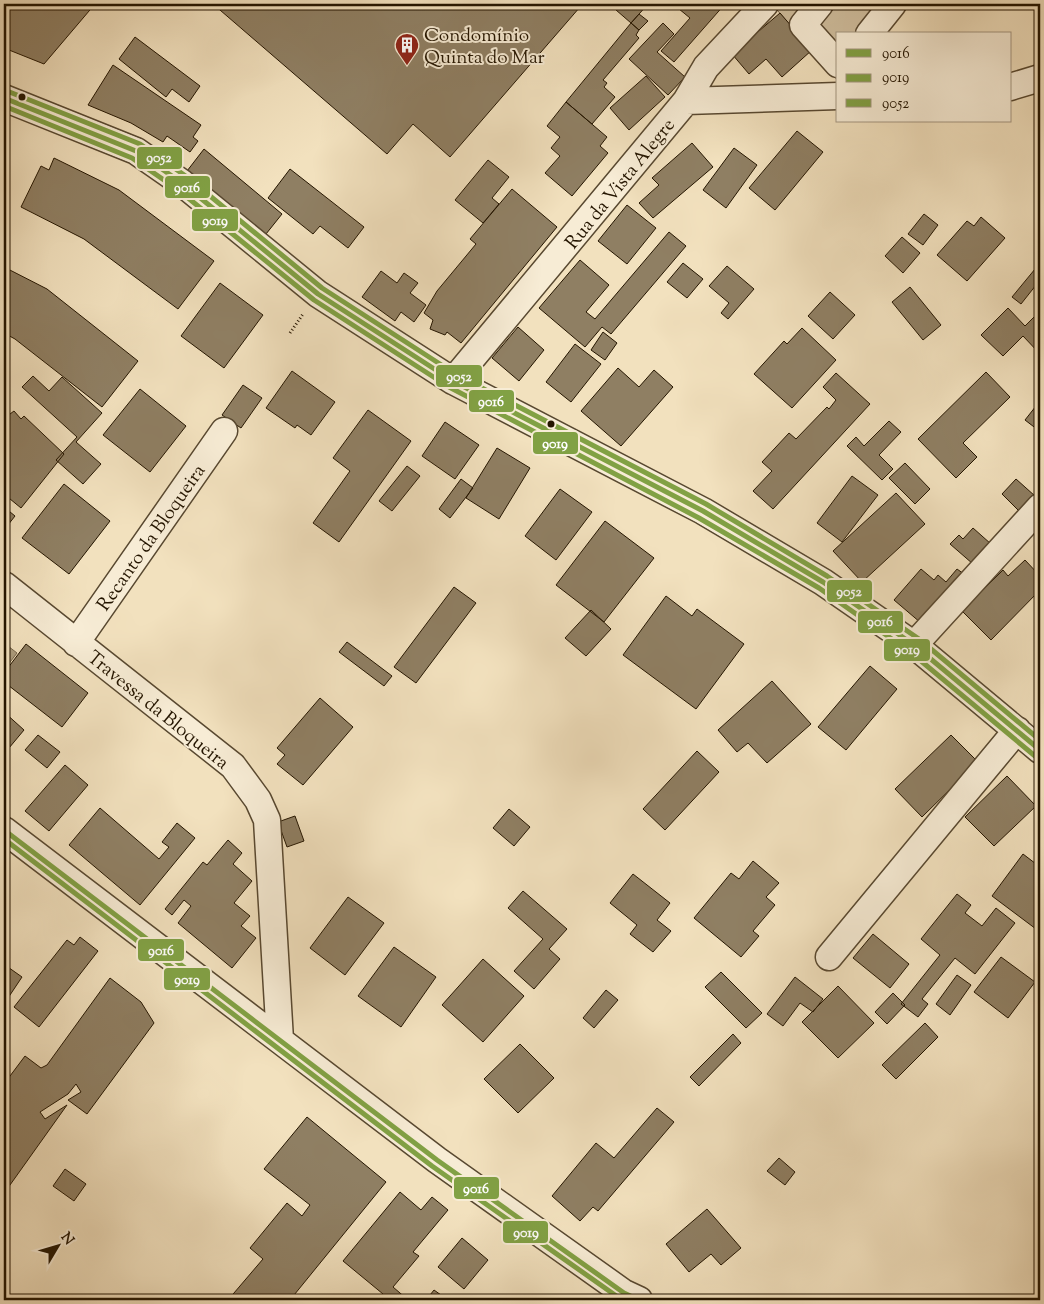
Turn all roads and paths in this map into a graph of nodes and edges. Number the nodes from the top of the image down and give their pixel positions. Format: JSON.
{"nodes":[{"id":1,"x":765,"y":4,"type":"edge"},
{"id":2,"x":820,"y":4,"type":"edge"},
{"id":3,"x":893,"y":4,"type":"edge"},
{"id":4,"x":871,"y":32,"type":"edge"},
{"id":5,"x":836,"y":62,"type":"edge"},
{"id":6,"x":1040,"y":78,"type":"edge"},
{"id":7,"x":1012,"y":86,"type":"edge"},
{"id":8,"x":836,"y":96,"type":"edge"},
{"id":9,"x":4,"y":98,"type":"edge"},
{"id":10,"x":686,"y":101,"type":"junction"},
{"id":11,"x":453,"y":381,"type":"junction"},
{"id":12,"x":224,"y":431,"type":"dead end"},
{"id":13,"x":1040,"y":506,"type":"edge"},
{"id":14,"x":4,"y":585,"type":"edge"},
{"id":15,"x":76,"y":642,"type":"junction"},
{"id":16,"x":914,"y":645,"type":"junction"},
{"id":17,"x":1017,"y":730,"type":"junction"},
{"id":18,"x":1040,"y":750,"type":"edge"},
{"id":19,"x":4,"y":830,"type":"edge"},
{"id":20,"x":830,"y":957,"type":"dead end"},
{"id":21,"x":280,"y":1040,"type":"junction"},
{"id":22,"x":627,"y":1298,"type":"edge"}],
"edges":[{"from":1,"to":10,"type":"street"},
{"from":2,"to":5,"type":"street"},
{"from":3,"to":4,"type":"street"},
{"from":6,"to":7,"type":"street"},
{"from":8,"to":10,"type":"street","name":"Rua da Vista Alegre"},
{"from":9,"to":11,"type":"street"},
{"from":10,"to":11,"type":"street","name":"Rua da Vista Alegre"},
{"from":11,"to":16,"type":"street"},
{"from":12,"to":15,"type":"street","name":"Recanto da Bloqueira"},
{"from":13,"to":16,"type":"street"},
{"from":14,"to":15,"type":"street","name":"Travessa da Bloqueira"},
{"from":15,"to":21,"type":"street","name":"Travessa da Bloqueira"},
{"from":16,"to":17,"type":"street"},
{"from":17,"to":18,"type":"street"},
{"from":17,"to":20,"type":"street"},
{"from":19,"to":21,"type":"street"},
{"from":21,"to":22,"type":"street"}]}
